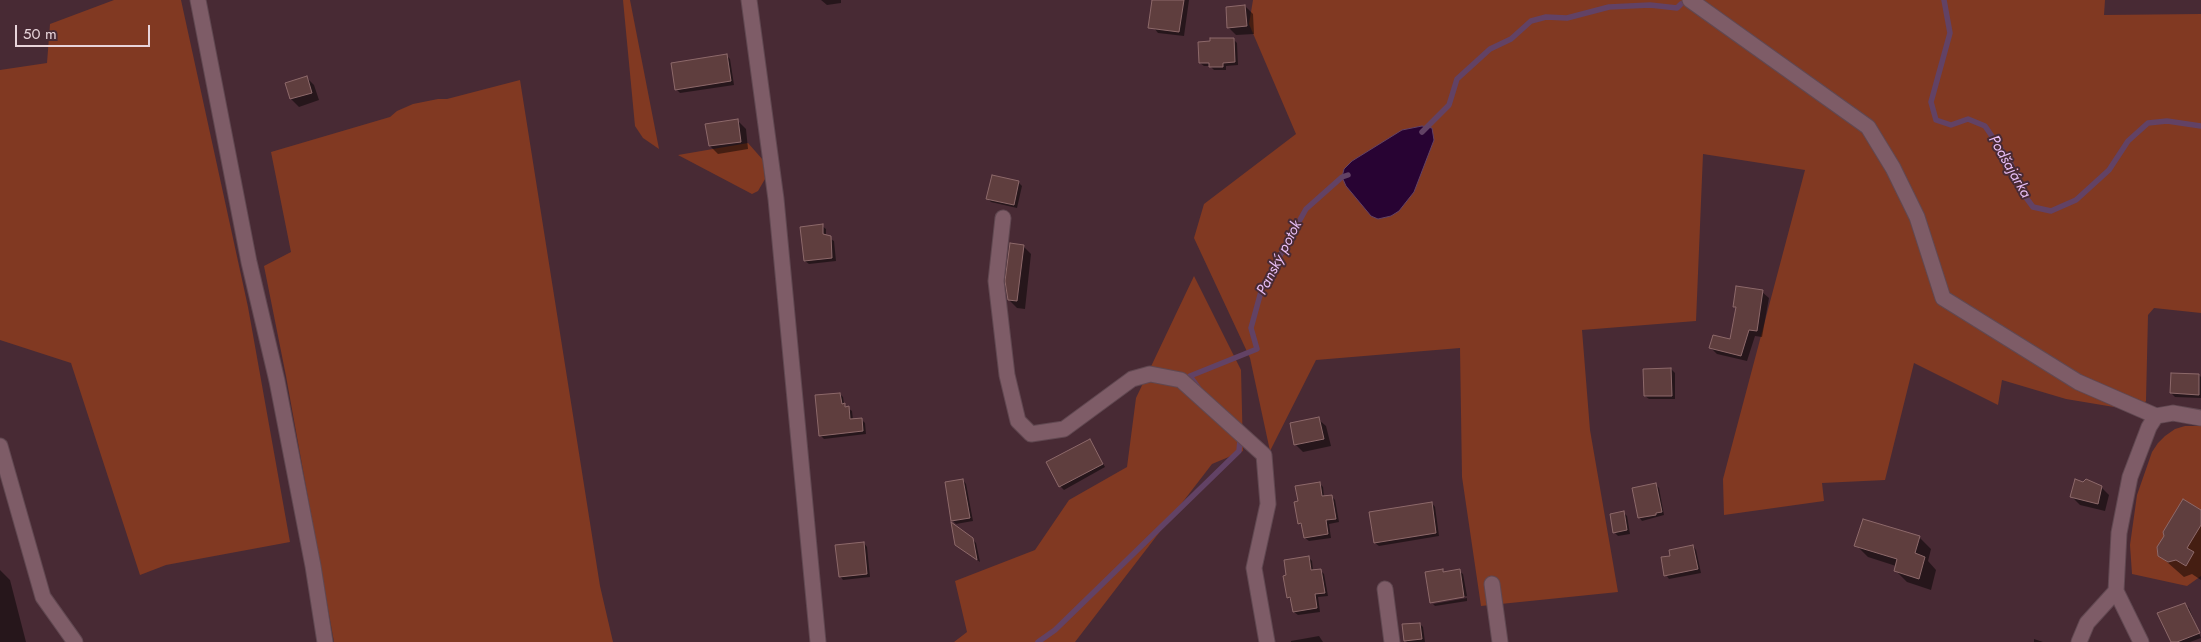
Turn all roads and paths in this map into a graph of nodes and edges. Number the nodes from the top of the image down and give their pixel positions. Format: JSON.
{"nodes":[{"id":1,"x":198,"y":0,"type":"edge"},
{"id":2,"x":749,"y":0,"type":"edge"},
{"id":3,"x":1690,"y":0,"type":"edge"},
{"id":4,"x":1003,"y":218,"type":"dead end"},
{"id":5,"x":2156,"y":416,"type":"junction"},
{"id":6,"x":2200,"y":418,"type":"edge"},
{"id":7,"x":0,"y":446,"type":"edge"},
{"id":8,"x":1492,"y":584,"type":"dead end"},
{"id":9,"x":1385,"y":589,"type":"dead end"},
{"id":10,"x":2116,"y":592,"type":"junction"},
{"id":11,"x":75,"y":642,"type":"edge"},
{"id":12,"x":325,"y":642,"type":"edge"},
{"id":13,"x":818,"y":642,"type":"edge"},
{"id":14,"x":1266,"y":642,"type":"edge"},
{"id":15,"x":1392,"y":642,"type":"edge"},
{"id":16,"x":1500,"y":642,"type":"edge"},
{"id":17,"x":2079,"y":642,"type":"edge"},
{"id":18,"x":2141,"y":642,"type":"edge"}],
"edges":[{"from":1,"to":12,"type":"street"},
{"from":2,"to":13,"type":"street"},
{"from":3,"to":5,"type":"street"},
{"from":4,"to":14,"type":"street"},
{"from":5,"to":6,"type":"street"},
{"from":5,"to":10,"type":"street"},
{"from":7,"to":11,"type":"street"},
{"from":8,"to":16,"type":"street"},
{"from":9,"to":15,"type":"street"},
{"from":10,"to":17,"type":"street"},
{"from":10,"to":18,"type":"street"}]}
